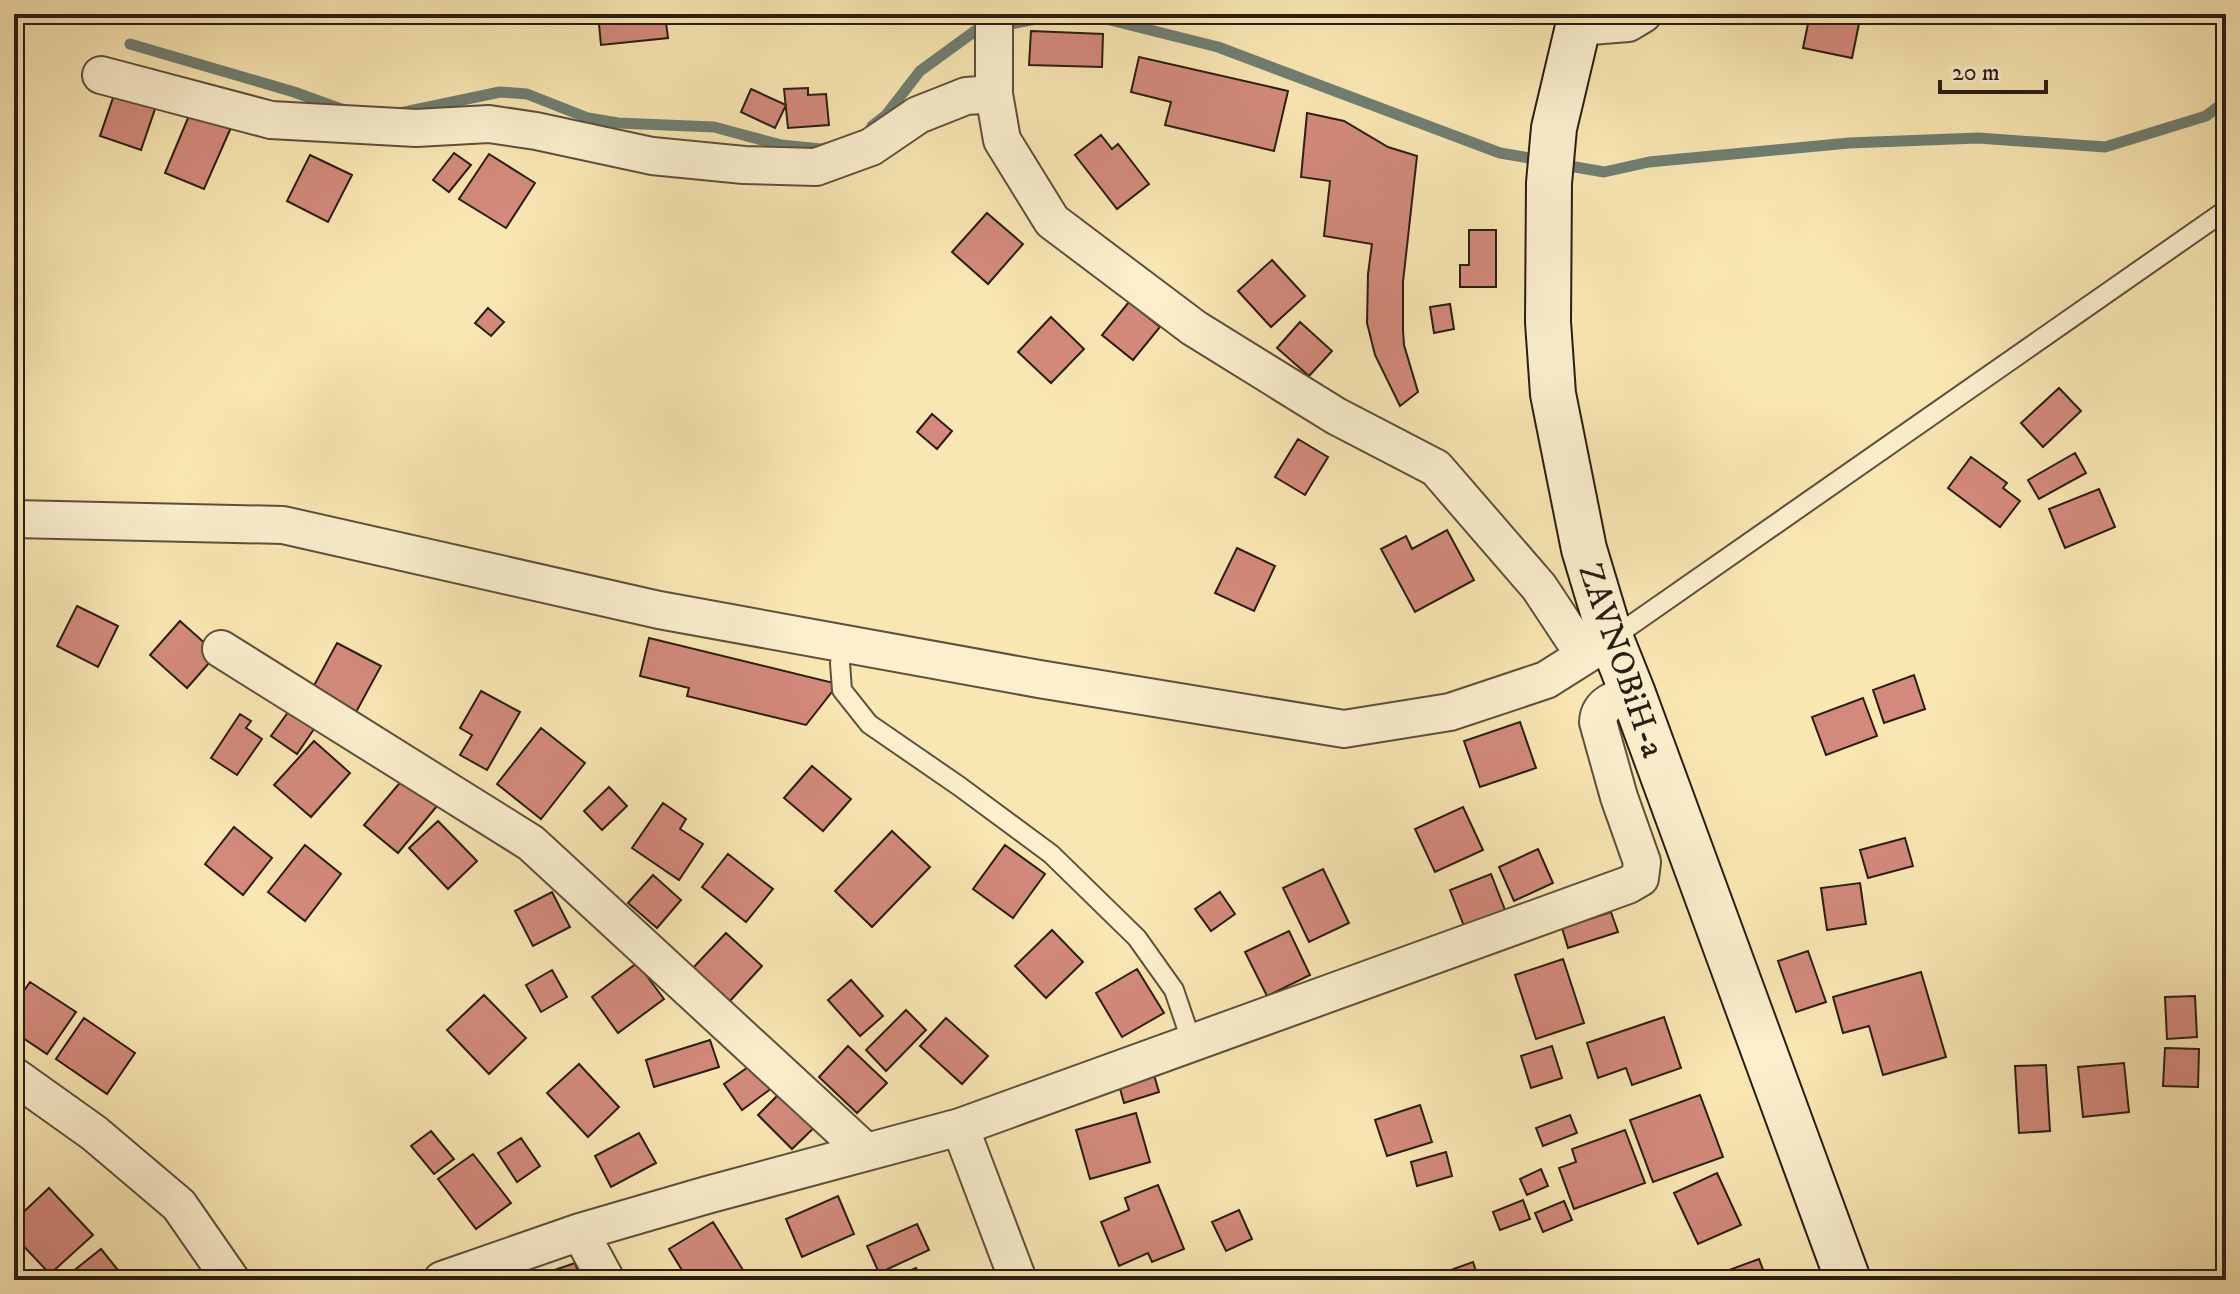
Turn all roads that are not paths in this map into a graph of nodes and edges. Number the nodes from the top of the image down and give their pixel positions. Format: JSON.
{"nodes":[{"id":1,"x":994,"y":14,"type":"edge"},
{"id":2,"x":1643,"y":14,"type":"edge"},
{"id":3,"x":1579,"y":21,"type":"edge"},
{"id":4,"x":101,"y":75,"type":"dead end"},
{"id":5,"x":994,"y":94,"type":"junction"},
{"id":6,"x":2226,"y":210,"type":"edge"},
{"id":7,"x":14,"y":519,"type":"edge"},
{"id":8,"x":846,"y":644,"type":"junction"},
{"id":9,"x":1598,"y":647,"type":"junction"},
{"id":10,"x":221,"y":649,"type":"dead end"},
{"id":11,"x":1633,"y":694,"type":"junction"},
{"id":12,"x":1192,"y":1043,"type":"junction"},
{"id":13,"x":14,"y":1076,"type":"edge"},
{"id":14,"x":960,"y":1127,"type":"junction"},
{"id":15,"x":866,"y":1152,"type":"junction"},
{"id":16,"x":580,"y":1232,"type":"junction"},
{"id":17,"x":231,"y":1280,"type":"edge"},
{"id":18,"x":442,"y":1280,"type":"edge"},
{"id":19,"x":606,"y":1280,"type":"edge"},
{"id":20,"x":1018,"y":1280,"type":"edge"},
{"id":21,"x":1848,"y":1280,"type":"edge"}],
"edges":[{"from":1,"to":5,"type":"street"},
{"from":2,"to":3,"type":"street"},
{"from":3,"to":9,"type":"main road","name":"ZAVNOBiH-a"},
{"from":4,"to":5,"type":"street"},
{"from":5,"to":9,"type":"street"},
{"from":6,"to":9,"type":"lane"},
{"from":7,"to":8,"type":"street"},
{"from":8,"to":9,"type":"street"},
{"from":8,"to":12,"type":"lane"},
{"from":9,"to":11,"type":"main road","name":"ZAVNOBiH-a"},
{"from":10,"to":15,"type":"street"},
{"from":11,"to":12,"type":"street"},
{"from":11,"to":21,"type":"main road","name":"ZAVNOBiH-a"},
{"from":12,"to":14,"type":"street"},
{"from":13,"to":17,"type":"street"},
{"from":14,"to":15,"type":"street"},
{"from":14,"to":20,"type":"street"},
{"from":15,"to":16,"type":"street"},
{"from":16,"to":18,"type":"street"},
{"from":16,"to":19,"type":"street"}]}
